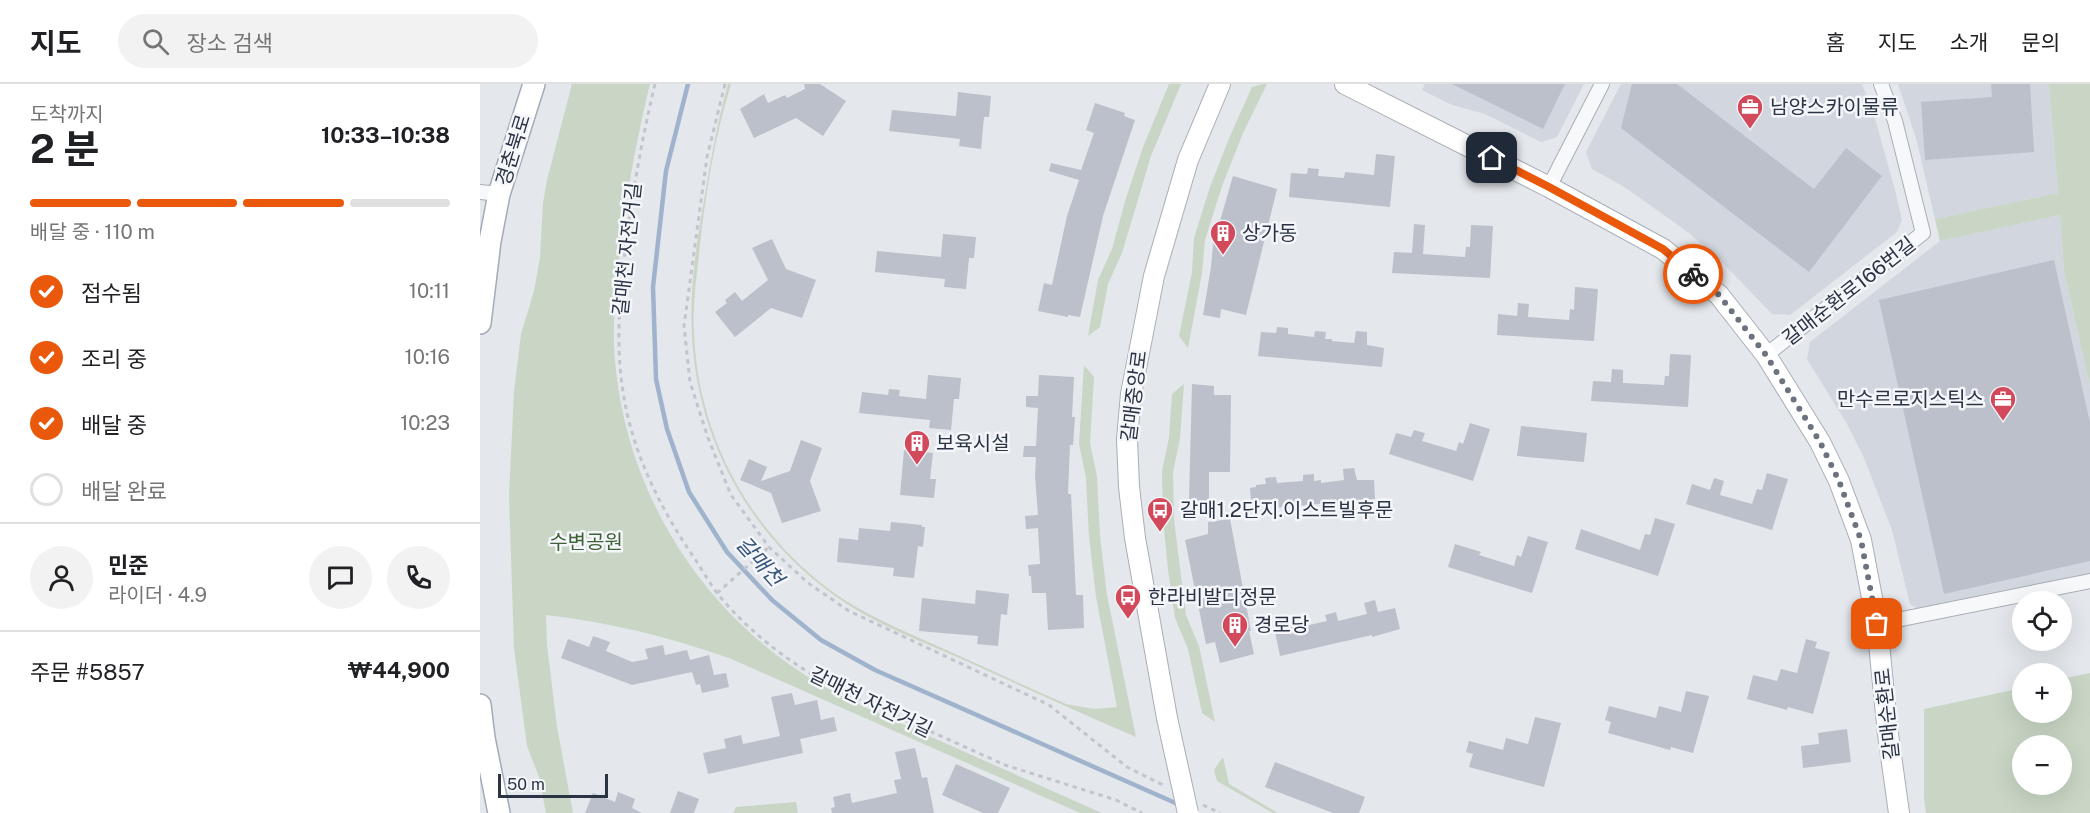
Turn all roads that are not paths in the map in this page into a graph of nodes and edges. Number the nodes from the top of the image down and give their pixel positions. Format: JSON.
{"nodes":[{"id":1,"x":534,"y":84,"type":"edge"},
{"id":2,"x":1220,"y":84,"type":"edge"},
{"id":3,"x":1345,"y":84,"type":"edge"},
{"id":4,"x":1602,"y":84,"type":"edge"},
{"id":5,"x":1881,"y":84,"type":"edge"},
{"id":6,"x":1549,"y":187,"type":"junction"},
{"id":7,"x":490,"y":193,"type":"edge"},
{"id":8,"x":480,"y":323,"type":"edge"},
{"id":9,"x":1766,"y":355,"type":"junction"},
{"id":10,"x":2090,"y":581,"type":"edge"},
{"id":11,"x":1877,"y":624,"type":"junction"},
{"id":12,"x":480,"y":705,"type":"edge"},
{"id":13,"x":1193,"y":808,"type":"edge"},
{"id":14,"x":499,"y":813,"type":"edge"},
{"id":15,"x":1899,"y":813,"type":"edge"}],
"edges":[{"from":1,"to":7,"type":"main road","name":"경춘북로"},
{"from":2,"to":13,"type":"street","name":"갈매중앙로","bridge":true},
{"from":3,"to":6,"type":"street","name":"갈매순환로"},
{"from":4,"to":6,"type":"street"},
{"from":5,"to":9,"type":"street","name":"갈매순환로166번길"},
{"from":6,"to":9,"type":"street","name":"갈매순환로"},
{"from":7,"to":8,"type":"main road","name":"경춘북로"},
{"from":9,"to":11,"type":"street","name":"갈매순환로"},
{"from":10,"to":11,"type":"street"},
{"from":11,"to":15,"type":"street","name":"갈매순환로"},
{"from":12,"to":14,"type":"main road"}]}
